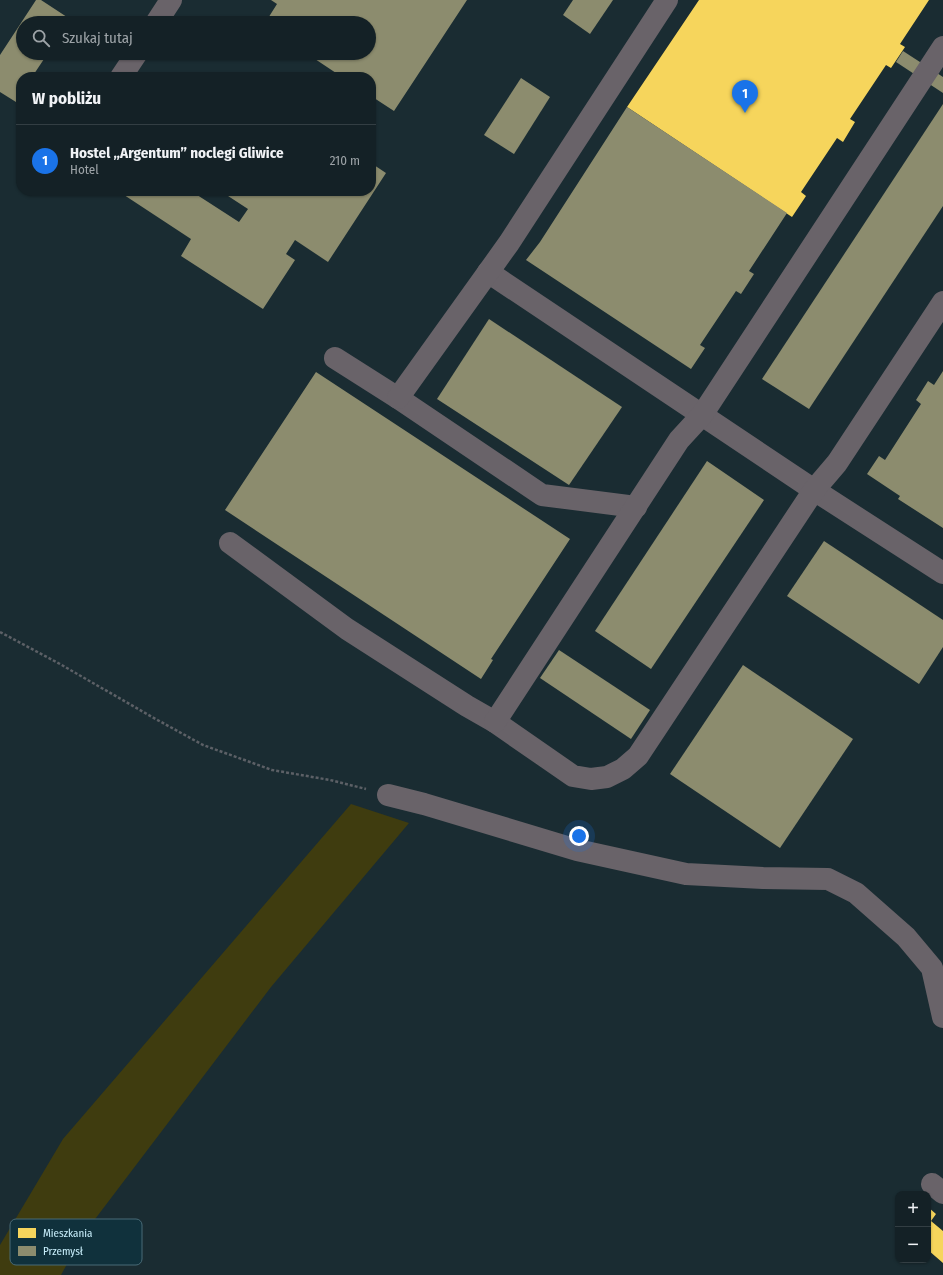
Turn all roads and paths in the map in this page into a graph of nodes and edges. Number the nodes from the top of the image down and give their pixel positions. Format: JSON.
{"nodes":[{"id":1,"x":171,"y":0,"type":"edge"},
{"id":2,"x":667,"y":0,"type":"edge"},
{"id":3,"x":161,"y":16,"type":"edge"},
{"id":4,"x":943,"y":47,"type":"edge"},
{"id":5,"x":132,"y":60,"type":"edge"},
{"id":6,"x":124,"y":72,"type":"edge"},
{"id":7,"x":488,"y":272,"type":"junction"},
{"id":8,"x":943,"y":302,"type":"edge"},
{"id":9,"x":335,"y":358,"type":"dead end"},
{"id":10,"x":398,"y":398,"type":"junction"},
{"id":11,"x":702,"y":415,"type":"junction"},
{"id":12,"x":814,"y":490,"type":"junction"},
{"id":13,"x":636,"y":507,"type":"junction"},
{"id":14,"x":230,"y":543,"type":"dead end"},
{"id":15,"x":943,"y":573,"type":"edge"},
{"id":16,"x":0,"y":632,"type":"edge"},
{"id":17,"x":495,"y":722,"type":"junction"},
{"id":18,"x":388,"y":794,"type":"joint"},
{"id":19,"x":943,"y":1017,"type":"edge"}],
"edges":[{"from":1,"to":3,"type":"street"},
{"from":2,"to":7,"type":"street"},
{"from":4,"to":11,"type":"street"},
{"from":5,"to":6,"type":"street"},
{"from":7,"to":10,"type":"street"},
{"from":7,"to":11,"type":"street"},
{"from":8,"to":12,"type":"street"},
{"from":9,"to":10,"type":"street"},
{"from":10,"to":13,"type":"street"},
{"from":11,"to":12,"type":"street"},
{"from":11,"to":13,"type":"street"},
{"from":12,"to":15,"type":"street"},
{"from":12,"to":17,"type":"street"},
{"from":13,"to":17,"type":"street"},
{"from":14,"to":17,"type":"street"},
{"from":16,"to":18,"type":"path"},
{"from":18,"to":19,"type":"street"}]}
